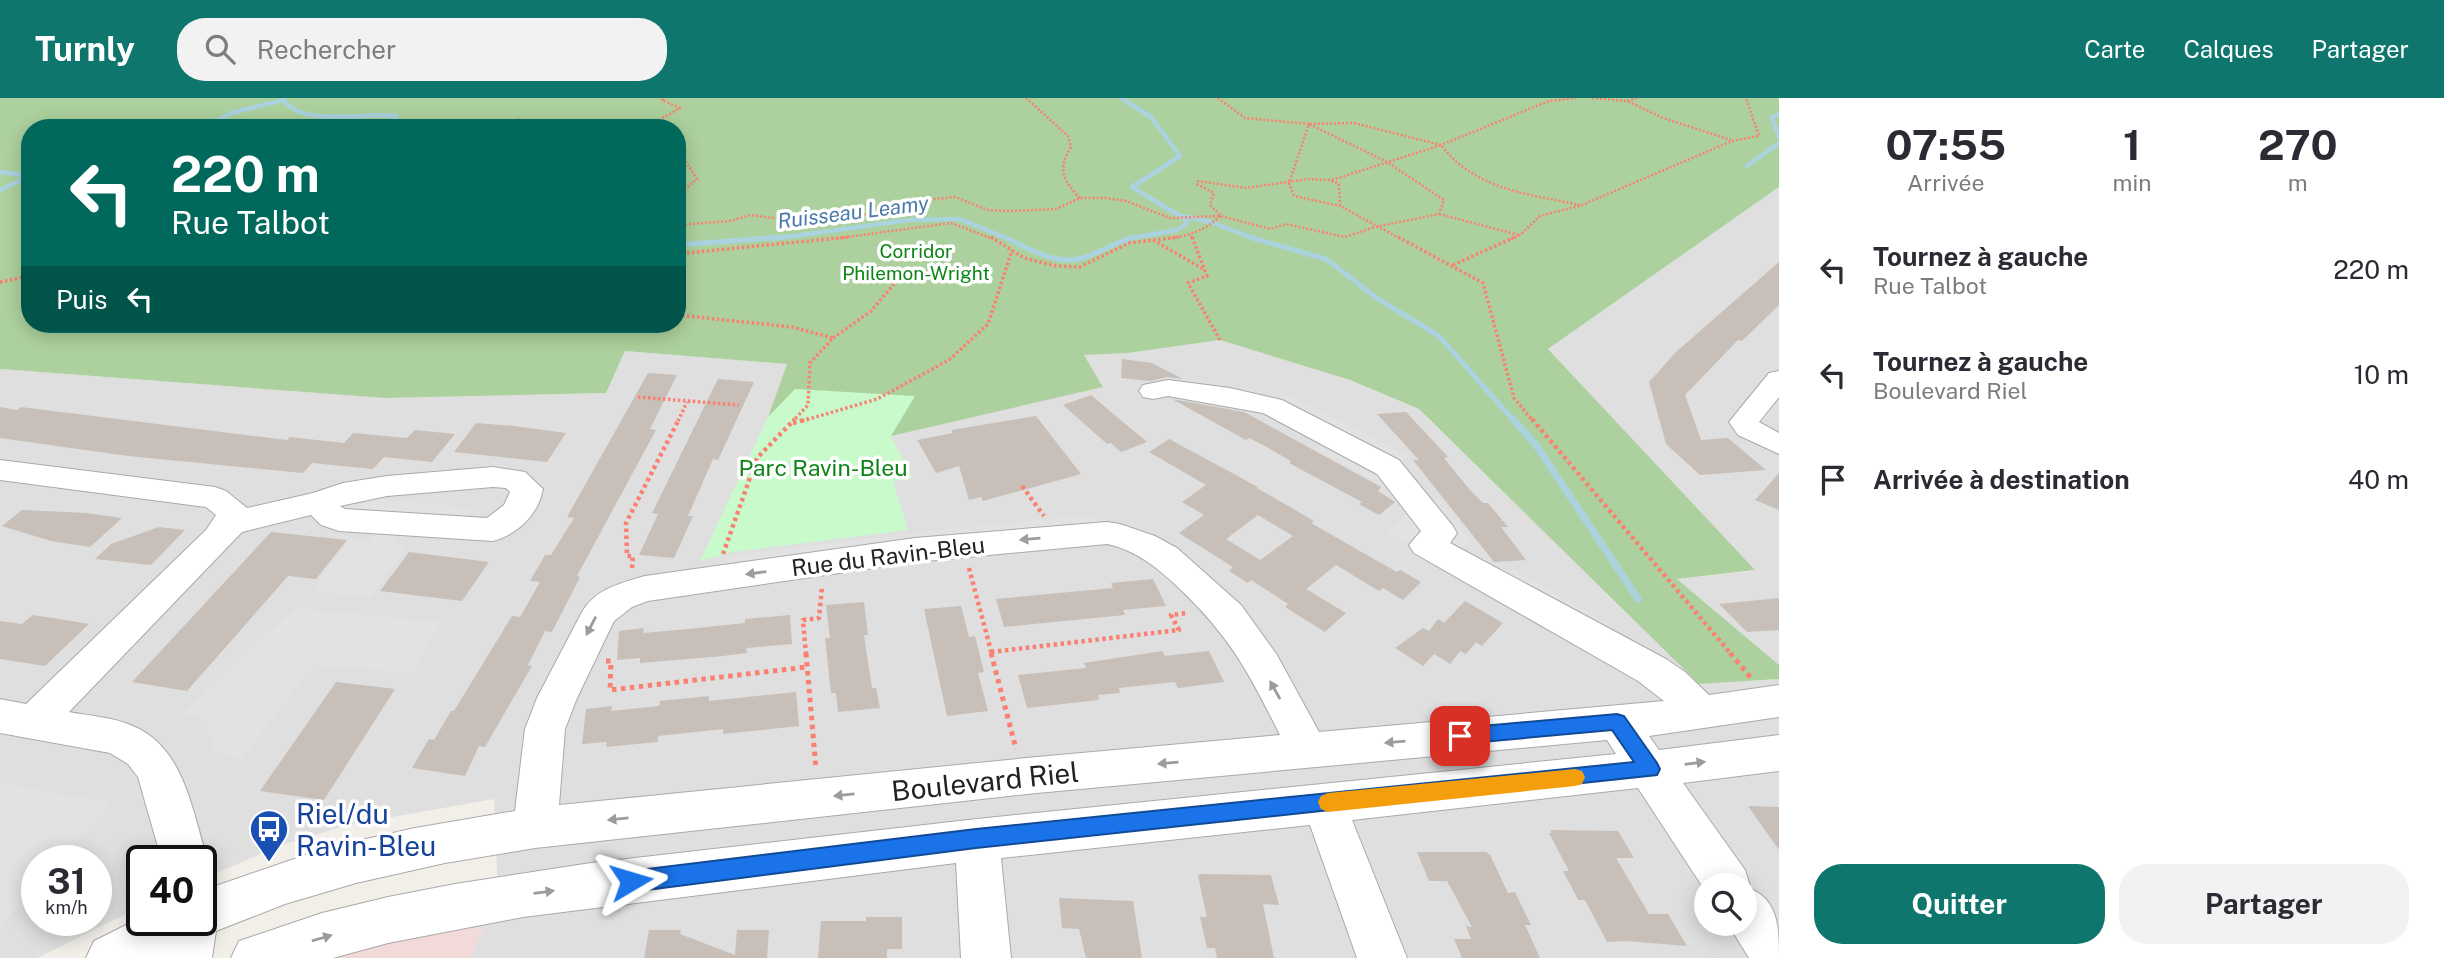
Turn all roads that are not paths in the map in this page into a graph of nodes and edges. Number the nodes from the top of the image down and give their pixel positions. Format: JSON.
{"nodes":[{"id":1,"x":1779,"y":379,"type":"edge"},
{"id":2,"x":1153,"y":391,"type":"dead end"},
{"id":3,"x":1779,"y":445,"type":"edge"},
{"id":4,"x":0,"y":470,"type":"edge"},
{"id":5,"x":321,"y":502,"type":"junction"},
{"id":6,"x":231,"y":523,"type":"junction"},
{"id":7,"x":1769,"y":693,"type":"edge"},
{"id":8,"x":1702,"y":713,"type":"junction"},
{"id":9,"x":17,"y":720,"type":"edge"},
{"id":10,"x":1617,"y":722,"type":"junction"},
{"id":11,"x":1308,"y":750,"type":"junction"},
{"id":12,"x":1779,"y":753,"type":"edge"},
{"id":13,"x":1650,"y":769,"type":"junction"},
{"id":14,"x":1324,"y":803,"type":"junction"},
{"id":15,"x":535,"y":828,"type":"junction"},
{"id":16,"x":976,"y":839,"type":"junction"},
{"id":17,"x":180,"y":845,"type":"edge"},
{"id":18,"x":1720,"y":873,"type":"edge"},
{"id":19,"x":217,"y":908,"type":"edge"},
{"id":20,"x":1757,"y":927,"type":"edge"},
{"id":21,"x":155,"y":936,"type":"edge"},
{"id":22,"x":191,"y":936,"type":"edge"},
{"id":23,"x":111,"y":958,"type":"edge"},
{"id":24,"x":187,"y":958,"type":"edge"},
{"id":25,"x":257,"y":958,"type":"edge"},
{"id":26,"x":986,"y":958,"type":"edge"},
{"id":27,"x":1382,"y":958,"type":"edge"},
{"id":28,"x":1778,"y":958,"type":"edge"}],
"edges":[{"from":1,"to":3,"type":"street"},
{"from":2,"to":8,"type":"street"},
{"from":4,"to":6,"type":"street"},
{"from":5,"to":5,"type":"street"},
{"from":5,"to":6,"type":"street"},
{"from":6,"to":9,"type":"street"},
{"from":7,"to":8,"type":"street","name":"Boulevard Riel"},
{"from":8,"to":10,"type":"street","name":"Boulevard Riel"},
{"from":9,"to":17,"type":"street"},
{"from":10,"to":11,"type":"street","name":"Boulevard Riel","one_way":true},
{"from":10,"to":13,"type":"street"},
{"from":11,"to":15,"type":"street","name":"Boulevard Riel","one_way":true},
{"from":11,"to":15,"type":"street","name":"Rue du Ravin-Bleu","one_way":true},
{"from":13,"to":12,"type":"street","one_way":true},
{"from":13,"to":14,"type":"street"},
{"from":13,"to":18,"type":"street"},
{"from":14,"to":16,"type":"street"},
{"from":14,"to":27,"type":"street"},
{"from":15,"to":19,"type":"street","name":"Boulevard Riel"},
{"from":25,"to":16,"type":"street","one_way":true},
{"from":16,"to":26,"type":"street"},
{"from":20,"to":28,"type":"street"},
{"from":21,"to":23,"type":"street"},
{"from":22,"to":24,"type":"street"}]}
